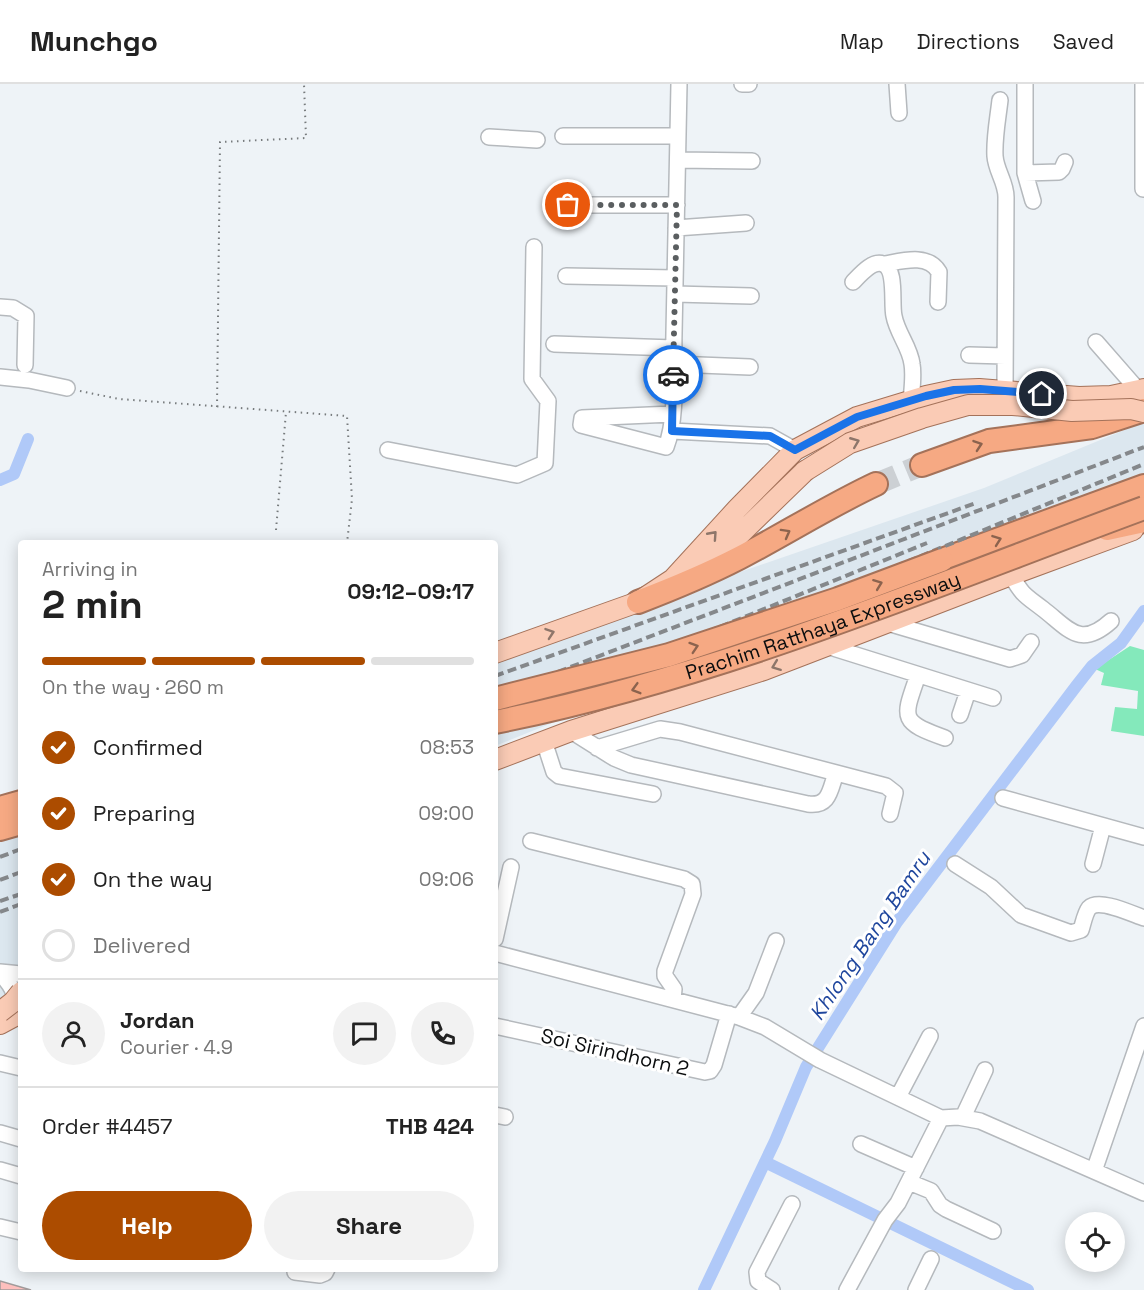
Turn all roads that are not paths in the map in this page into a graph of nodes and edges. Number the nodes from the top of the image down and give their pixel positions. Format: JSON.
{"nodes":[{"id":1,"x":679,"y":84,"type":"edge"},
{"id":2,"x":742,"y":84,"type":"edge"},
{"id":3,"x":749,"y":84,"type":"edge"},
{"id":4,"x":897,"y":84,"type":"edge"},
{"id":5,"x":1025,"y":84,"type":"edge"},
{"id":6,"x":1143,"y":84,"type":"edge"},
{"id":7,"x":1000,"y":100,"type":"dead end"},
{"id":8,"x":899,"y":114,"type":"dead end"},
{"id":9,"x":562,"y":136,"type":"dead end"},
{"id":10,"x":678,"y":136,"type":"junction"},
{"id":11,"x":489,"y":138,"type":"dead end"},
{"id":12,"x":537,"y":140,"type":"dead end"},
{"id":13,"x":678,"y":160,"type":"junction"},
{"id":14,"x":752,"y":161,"type":"dead end"},
{"id":15,"x":1065,"y":162,"type":"dead end"},
{"id":16,"x":1025,"y":173,"type":"junction"},
{"id":17,"x":1143,"y":189,"type":"edge"},
{"id":18,"x":1033,"y":201,"type":"dead end"},
{"id":19,"x":568,"y":205,"type":"dead end"},
{"id":20,"x":677,"y":205,"type":"junction"},
{"id":21,"x":746,"y":223,"type":"dead end"},
{"id":22,"x":676,"y":228,"type":"junction"},
{"id":23,"x":534,"y":247,"type":"dead end"},
{"id":24,"x":885,"y":264,"type":"junction"},
{"id":25,"x":566,"y":276,"type":"dead end"},
{"id":26,"x":675,"y":278,"type":"junction"},
{"id":27,"x":853,"y":282,"type":"dead end"},
{"id":28,"x":675,"y":294,"type":"junction"},
{"id":29,"x":750,"y":296,"type":"dead end"},
{"id":30,"x":938,"y":302,"type":"dead end"},
{"id":31,"x":0,"y":307,"type":"edge"},
{"id":32,"x":1096,"y":342,"type":"dead end"},
{"id":33,"x":554,"y":344,"type":"dead end"},
{"id":34,"x":674,"y":348,"type":"junction"},
{"id":35,"x":969,"y":355,"type":"dead end"},
{"id":36,"x":1005,"y":356,"type":"junction"},
{"id":37,"x":674,"y":364,"type":"junction"},
{"id":38,"x":25,"y":365,"type":"dead end"},
{"id":39,"x":750,"y":367,"type":"dead end"},
{"id":40,"x":0,"y":377,"type":"edge"},
{"id":41,"x":67,"y":388,"type":"road end"},
{"id":42,"x":1005,"y":391,"type":"junction"},
{"id":43,"x":1142,"y":400,"type":"edge"},
{"id":44,"x":911,"y":401,"type":"junction"},
{"id":45,"x":672,"y":414,"type":"junction"},
{"id":46,"x":672,"y":431,"type":"junction"},
{"id":47,"x":388,"y":450,"type":"dead end"},
{"id":48,"x":795,"y":450,"type":"junction"},
{"id":49,"x":922,"y":465,"type":"tunnel mouth"},
{"id":50,"x":876,"y":484,"type":"tunnel mouth"},
{"id":51,"x":1144,"y":486,"type":"edge"},
{"id":52,"x":1144,"y":508,"type":"edge"},
{"id":53,"x":1144,"y":523,"type":"edge"},
{"id":54,"x":1103,"y":530,"type":"junction"},
{"id":55,"x":1011,"y":575,"type":"junction"},
{"id":56,"x":673,"y":579,"type":"junction"},
{"id":57,"x":638,"y":602,"type":"junction"},
{"id":58,"x":1111,"y":621,"type":"dead end"},
{"id":59,"x":888,"y":623,"type":"junction"},
{"id":60,"x":1031,"y":642,"type":"dead end"},
{"id":61,"x":827,"y":646,"type":"junction"},
{"id":62,"x":498,"y":651,"type":"edge"},
{"id":63,"x":918,"y":675,"type":"junction"},
{"id":64,"x":968,"y":691,"type":"junction"},
{"id":65,"x":498,"y":698,"type":"edge"},
{"id":66,"x":993,"y":698,"type":"dead end"},
{"id":67,"x":636,"y":709,"type":"junction"},
{"id":68,"x":960,"y":716,"type":"dead end"},
{"id":69,"x":498,"y":721,"type":"edge"},
{"id":70,"x":571,"y":731,"type":"junction"},
{"id":71,"x":945,"y":738,"type":"dead end"},
{"id":72,"x":544,"y":741,"type":"junction"},
{"id":73,"x":597,"y":748,"type":"junction"},
{"id":74,"x":498,"y":759,"type":"edge"},
{"id":75,"x":836,"y":773,"type":"junction"},
{"id":76,"x":653,"y":794,"type":"dead end"},
{"id":77,"x":1003,"y":798,"type":"dead end"},
{"id":78,"x":18,"y":803,"type":"edge"},
{"id":79,"x":0,"y":808,"type":"edge"},
{"id":80,"x":890,"y":814,"type":"dead end"},
{"id":81,"x":18,"y":815,"type":"edge"},
{"id":82,"x":0,"y":821,"type":"edge"},
{"id":83,"x":18,"y":824,"type":"edge"},
{"id":84,"x":1103,"y":826,"type":"junction"},
{"id":85,"x":0,"y":829,"type":"edge"},
{"id":86,"x":1144,"y":837,"type":"edge"},
{"id":87,"x":531,"y":841,"type":"dead end"},
{"id":88,"x":955,"y":864,"type":"dead end"},
{"id":89,"x":1093,"y":864,"type":"dead end"},
{"id":90,"x":511,"y":867,"type":"dead end"},
{"id":91,"x":1144,"y":918,"type":"edge"},
{"id":92,"x":498,"y":926,"type":"edge"},
{"id":93,"x":776,"y":941,"type":"dead end"},
{"id":94,"x":498,"y":954,"type":"edge"},
{"id":95,"x":0,"y":973,"type":"edge"},
{"id":96,"x":18,"y":974,"type":"edge"},
{"id":97,"x":18,"y":996,"type":"edge"},
{"id":98,"x":673,"y":999,"type":"junction"},
{"id":99,"x":734,"y":1015,"type":"junction"},
{"id":100,"x":8,"y":1016,"type":"edge"},
{"id":101,"x":1144,"y":1026,"type":"edge"},
{"id":102,"x":498,"y":1027,"type":"edge"},
{"id":103,"x":930,"y":1036,"type":"dead end"},
{"id":104,"x":0,"y":1064,"type":"edge"},
{"id":105,"x":18,"y":1067,"type":"edge"},
{"id":106,"x":985,"y":1070,"type":"dead end"},
{"id":107,"x":898,"y":1097,"type":"junction"},
{"id":108,"x":963,"y":1117,"type":"junction"},
{"id":109,"x":941,"y":1118,"type":"junction"},
{"id":110,"x":0,"y":1133,"type":"edge"},
{"id":111,"x":18,"y":1138,"type":"edge"},
{"id":112,"x":861,"y":1144,"type":"dead end"},
{"id":113,"x":0,"y":1170,"type":"edge"},
{"id":114,"x":1094,"y":1171,"type":"junction"},
{"id":115,"x":18,"y":1175,"type":"edge"},
{"id":116,"x":912,"y":1175,"type":"junction"},
{"id":117,"x":1144,"y":1193,"type":"edge"},
{"id":118,"x":792,"y":1204,"type":"dead end"},
{"id":119,"x":0,"y":1227,"type":"edge"},
{"id":120,"x":18,"y":1231,"type":"edge"},
{"id":121,"x":993,"y":1232,"type":"dead end"},
{"id":122,"x":932,"y":1259,"type":"dead end"},
{"id":123,"x":295,"y":1272,"type":"dead end"},
{"id":124,"x":326,"y":1272,"type":"edge"},
{"id":125,"x":764,"y":1288,"type":"edge"},
{"id":126,"x":847,"y":1290,"type":"edge"},
{"id":127,"x":916,"y":1290,"type":"edge"}],
"edges":[{"from":1,"to":10,"type":"street"},
{"from":2,"to":3,"type":"street"},
{"from":4,"to":8,"type":"street"},
{"from":5,"to":16,"type":"street"},
{"from":6,"to":17,"type":"street"},
{"from":7,"to":36,"type":"street"},
{"from":9,"to":10,"type":"street"},
{"from":10,"to":13,"type":"street"},
{"from":11,"to":12,"type":"street"},
{"from":13,"to":14,"type":"street"},
{"from":13,"to":20,"type":"street"},
{"from":15,"to":16,"type":"street"},
{"from":16,"to":18,"type":"street"},
{"from":19,"to":20,"type":"street"},
{"from":20,"to":22,"type":"street"},
{"from":21,"to":22,"type":"street"},
{"from":22,"to":26,"type":"street"},
{"from":23,"to":47,"type":"street"},
{"from":24,"to":27,"type":"street"},
{"from":24,"to":30,"type":"street"},
{"from":24,"to":44,"type":"street"},
{"from":25,"to":26,"type":"street"},
{"from":26,"to":28,"type":"street"},
{"from":28,"to":29,"type":"street"},
{"from":28,"to":34,"type":"street"},
{"from":31,"to":38,"type":"street"},
{"from":32,"to":43,"type":"street"},
{"from":33,"to":34,"type":"street"},
{"from":34,"to":37,"type":"street"},
{"from":35,"to":36,"type":"street"},
{"from":36,"to":42,"type":"street"},
{"from":37,"to":39,"type":"street"},
{"from":37,"to":45,"type":"street"},
{"from":40,"to":41,"type":"street"},
{"from":42,"to":43,"type":"main road"},
{"from":42,"to":44,"type":"main road"},
{"from":49,"to":43,"type":"highway","one_way":true},
{"from":56,"to":43,"type":"main road","one_way":true,"bridge":true},
{"from":44,"to":48,"type":"main road"},
{"from":45,"to":46,"type":"street"},
{"from":45,"to":46,"type":"street"},
{"from":46,"to":48,"type":"street"},
{"from":56,"to":48,"type":"main road","one_way":true},
{"from":57,"to":50,"type":"highway","one_way":true},
{"from":65,"to":51,"type":"highway","name":"Prachim Ratthaya Expressway","one_way":true,"bridge":true},
{"from":52,"to":54,"type":"main road","bridge":true},
{"from":52,"to":69,"type":"highway","name":"Prachim Ratthaya Expressway","one_way":true,"bridge":true},
{"from":53,"to":54,"type":"highway"},
{"from":53,"to":55,"type":"main road"},
{"from":54,"to":67,"type":"main road","bridge":true},
{"from":55,"to":58,"type":"street"},
{"from":55,"to":59,"type":"main road"},
{"from":56,"to":57,"type":"main road"},
{"from":62,"to":57,"type":"main road","one_way":true},
{"from":59,"to":60,"type":"street"},
{"from":59,"to":61,"type":"main road"},
{"from":61,"to":63,"type":"street"},
{"from":61,"to":67,"type":"main road","one_way":true},
{"from":63,"to":64,"type":"street"},
{"from":63,"to":71,"type":"street"},
{"from":64,"to":66,"type":"street"},
{"from":64,"to":68,"type":"street"},
{"from":67,"to":70,"type":"main road"},
{"from":70,"to":72,"type":"main road"},
{"from":70,"to":73,"type":"street"},
{"from":72,"to":74,"type":"main road"},
{"from":72,"to":76,"type":"street"},
{"from":73,"to":75,"type":"street"},
{"from":73,"to":75,"type":"street"},
{"from":75,"to":80,"type":"street"},
{"from":77,"to":84,"type":"street"},
{"from":78,"to":79,"type":"highway"},
{"from":81,"to":82,"type":"main road"},
{"from":83,"to":85,"type":"highway"},
{"from":84,"to":86,"type":"street"},
{"from":84,"to":89,"type":"street"},
{"from":87,"to":98,"type":"street"},
{"from":88,"to":91,"type":"street"},
{"from":90,"to":92,"type":"street"},
{"from":93,"to":99,"type":"street"},
{"from":94,"to":98,"type":"street"},
{"from":95,"to":96,"type":"street"},
{"from":95,"to":100,"type":"street"},
{"from":97,"to":100,"type":"main road","bridge":true},
{"from":98,"to":99,"type":"street"},
{"from":99,"to":102,"type":"street","name":"Soi Sirindhorn 2"},
{"from":99,"to":107,"type":"street"},
{"from":101,"to":114,"type":"street"},
{"from":103,"to":107,"type":"street"},
{"from":104,"to":105,"type":"street"},
{"from":106,"to":108,"type":"street"},
{"from":107,"to":109,"type":"street"},
{"from":108,"to":109,"type":"street"},
{"from":108,"to":114,"type":"street"},
{"from":109,"to":116,"type":"street"},
{"from":110,"to":111,"type":"street"},
{"from":112,"to":116,"type":"street"},
{"from":113,"to":115,"type":"street"},
{"from":114,"to":117,"type":"street"},
{"from":116,"to":121,"type":"street"},
{"from":116,"to":126,"type":"street"},
{"from":118,"to":125,"type":"street"},
{"from":119,"to":120,"type":"street"},
{"from":122,"to":127,"type":"street"},
{"from":123,"to":124,"type":"street"}]}
